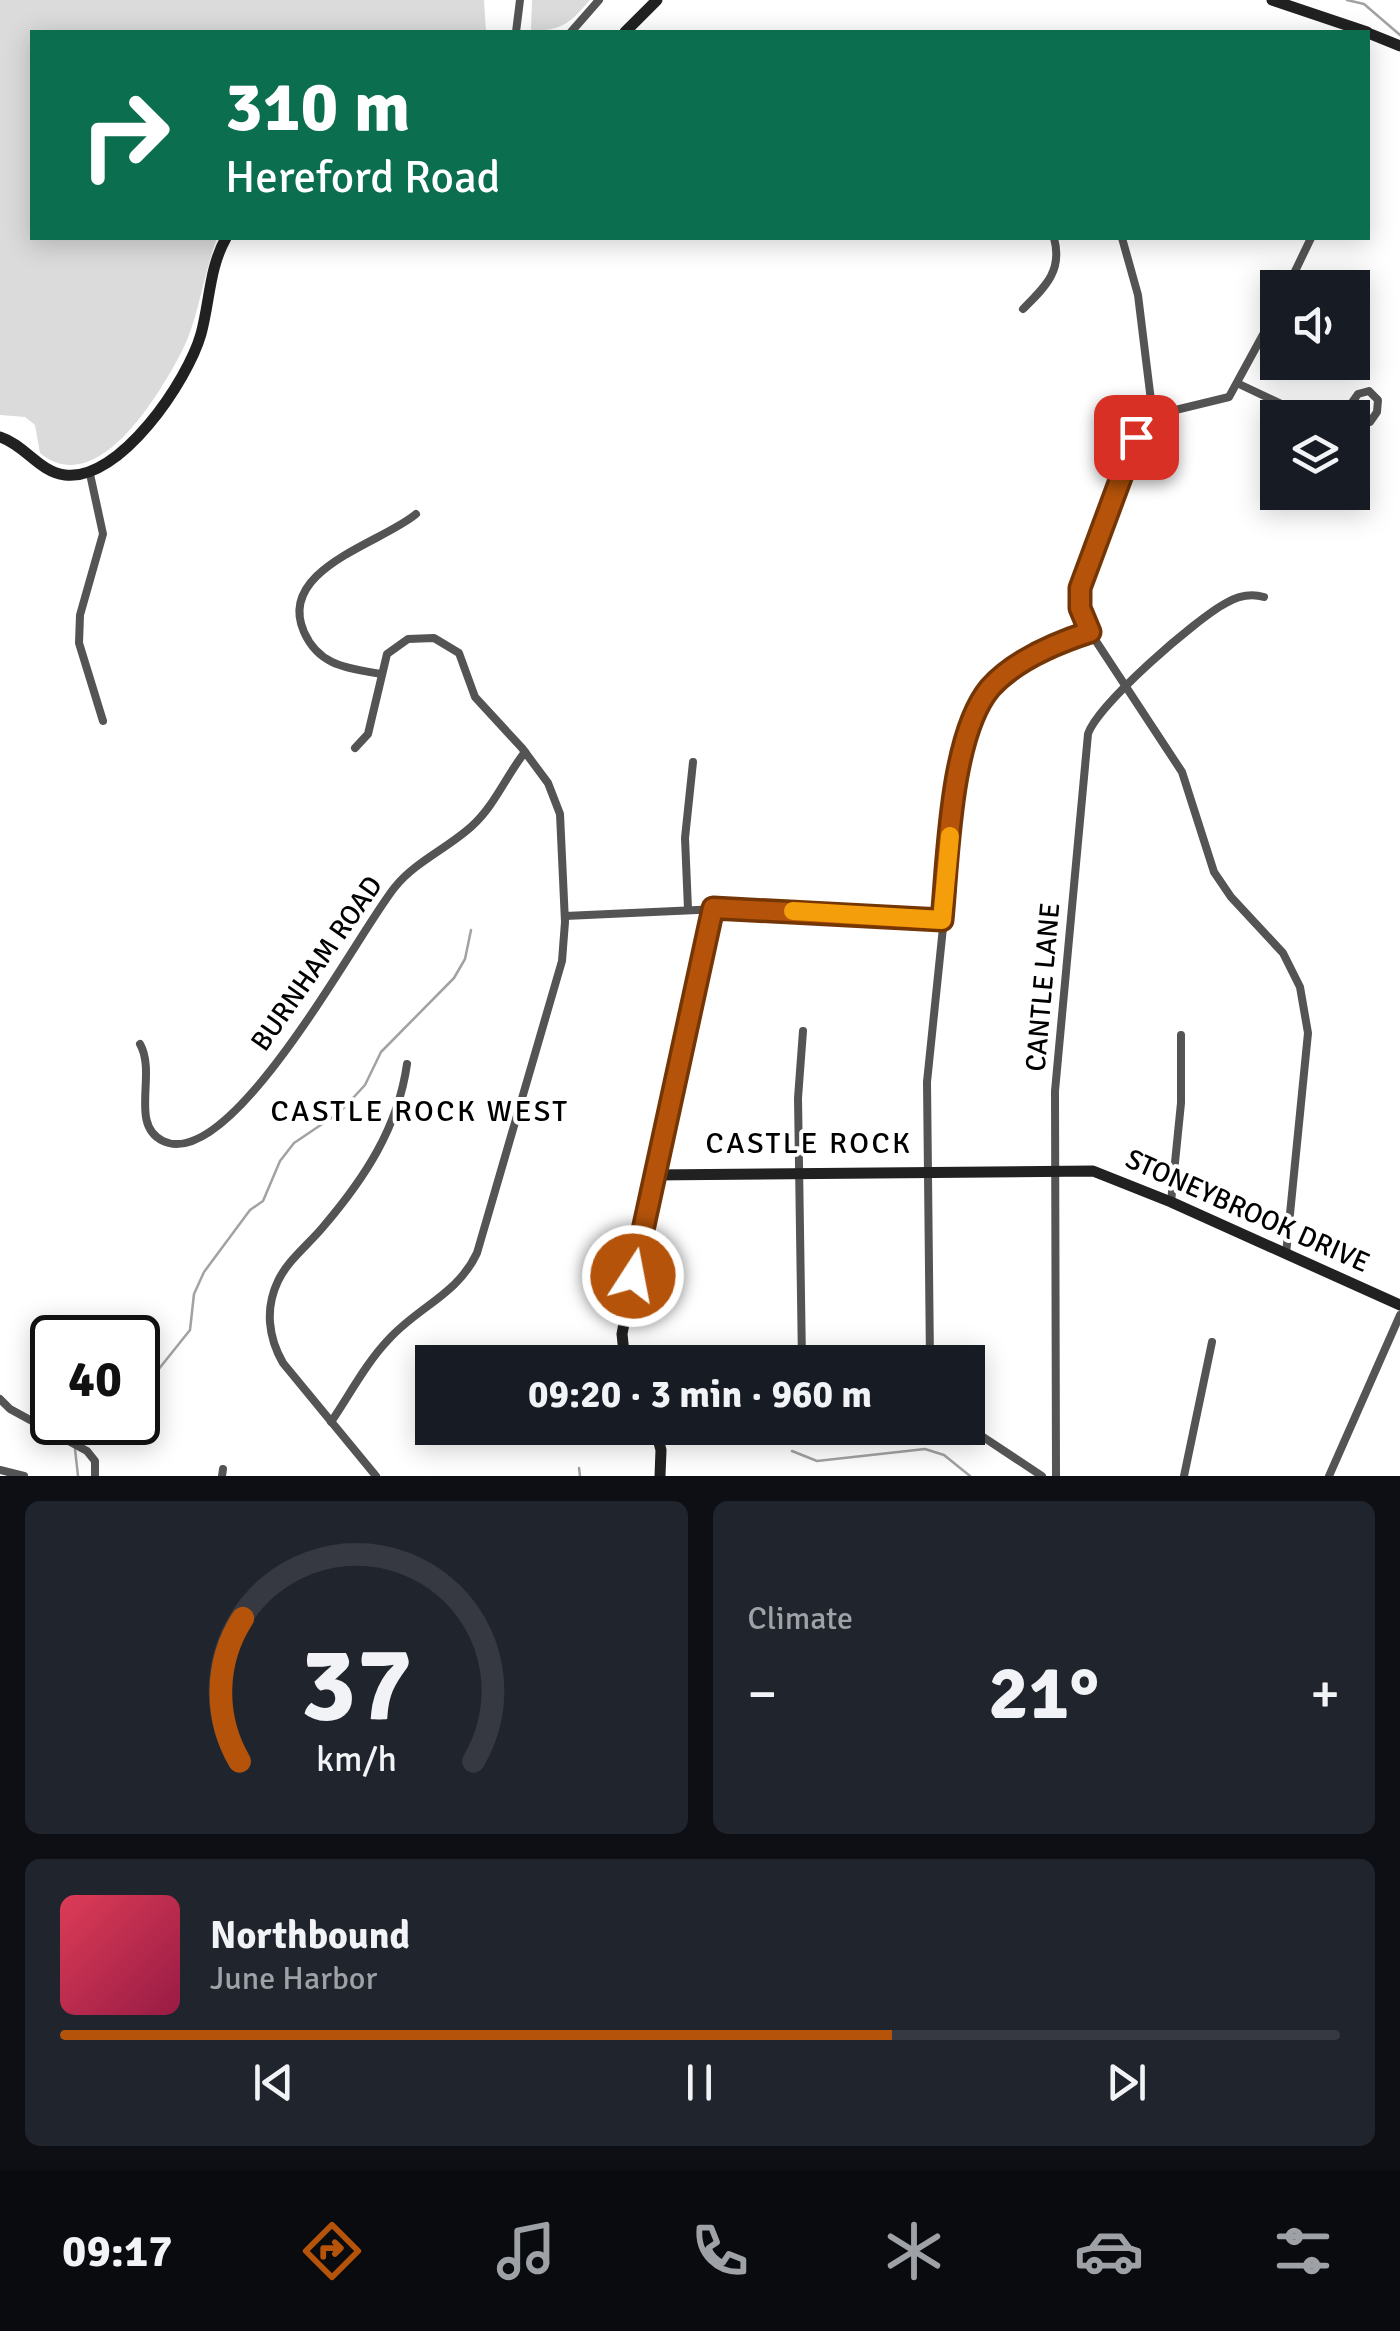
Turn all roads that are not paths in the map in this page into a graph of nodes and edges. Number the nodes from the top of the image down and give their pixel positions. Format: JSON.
{"nodes":[{"id":1,"x":520,"y":0,"type":"edge"},
{"id":2,"x":599,"y":0,"type":"edge"},
{"id":3,"x":657,"y":0,"type":"edge"},
{"id":4,"x":1272,"y":0,"type":"edge"},
{"id":5,"x":516,"y":30,"type":"edge"},
{"id":6,"x":573,"y":30,"type":"edge"},
{"id":7,"x":627,"y":30,"type":"edge"},
{"id":8,"x":1358,"y":30,"type":"edge"},
{"id":9,"x":1370,"y":34,"type":"edge"},
{"id":10,"x":1400,"y":46,"type":"edge"},
{"id":11,"x":225,"y":240,"type":"edge"},
{"id":12,"x":1054,"y":240,"type":"edge"},
{"id":13,"x":1123,"y":240,"type":"edge"},
{"id":14,"x":1310,"y":240,"type":"edge"},
{"id":15,"x":1296,"y":270,"type":"edge"},
{"id":16,"x":1023,"y":309,"type":"dead end"},
{"id":17,"x":1260,"y":342,"type":"edge"},
{"id":18,"x":1238,"y":384,"type":"junction"},
{"id":19,"x":1272,"y":400,"type":"edge"},
{"id":20,"x":1354,"y":400,"type":"edge"},
{"id":21,"x":1152,"y":418,"type":"junction"},
{"id":22,"x":1370,"y":421,"type":"edge"},
{"id":23,"x":0,"y":437,"type":"edge"},
{"id":24,"x":90,"y":474,"type":"junction"},
{"id":25,"x":416,"y":514,"type":"dead end"},
{"id":26,"x":1264,"y":597,"type":"dead end"},
{"id":27,"x":1090,"y":632,"type":"junction"},
{"id":28,"x":380,"y":674,"type":"junction"},
{"id":29,"x":1124,"y":688,"type":"junction"},
{"id":30,"x":103,"y":721,"type":"dead end"},
{"id":31,"x":355,"y":748,"type":"dead end"},
{"id":32,"x":525,"y":752,"type":"junction"},
{"id":33,"x":692,"y":762,"type":"dead end"},
{"id":34,"x":713,"y":908,"type":"junction"},
{"id":35,"x":688,"y":909,"type":"junction"},
{"id":36,"x":565,"y":916,"type":"junction"},
{"id":37,"x":942,"y":920,"type":"junction"},
{"id":38,"x":802,"y":1032,"type":"dead end"},
{"id":39,"x":1182,"y":1035,"type":"dead end"},
{"id":40,"x":140,"y":1044,"type":"dead end"},
{"id":41,"x":407,"y":1064,"type":"dead end"},
{"id":42,"x":1054,"y":1170,"type":"junction"},
{"id":43,"x":928,"y":1172,"type":"junction"},
{"id":44,"x":799,"y":1173,"type":"junction"},
{"id":45,"x":654,"y":1175,"type":"junction"},
{"id":46,"x":1171,"y":1202,"type":"junction"},
{"id":47,"x":1286,"y":1254,"type":"junction"},
{"id":48,"x":1400,"y":1305,"type":"edge"},
{"id":49,"x":1400,"y":1315,"type":"edge"},
{"id":50,"x":1212,"y":1342,"type":"dead end"},
{"id":51,"x":623,"y":1345,"type":"edge"},
{"id":52,"x":802,"y":1345,"type":"edge"},
{"id":53,"x":930,"y":1345,"type":"edge"},
{"id":54,"x":0,"y":1399,"type":"edge"},
{"id":55,"x":331,"y":1422,"type":"junction"},
{"id":56,"x":985,"y":1438,"type":"edge"},
{"id":57,"x":660,"y":1445,"type":"edge"},
{"id":58,"x":0,"y":1470,"type":"edge"},
{"id":59,"x":24,"y":1476,"type":"edge"},
{"id":60,"x":95,"y":1476,"type":"edge"},
{"id":61,"x":376,"y":1476,"type":"edge"},
{"id":62,"x":660,"y":1476,"type":"edge"},
{"id":63,"x":1042,"y":1476,"type":"edge"},
{"id":64,"x":1056,"y":1476,"type":"edge"},
{"id":65,"x":1184,"y":1476,"type":"edge"},
{"id":66,"x":1328,"y":1476,"type":"edge"}],
"edges":[{"from":1,"to":5,"type":"street"},
{"from":2,"to":6,"type":"street"},
{"from":3,"to":7,"type":"street"},
{"from":4,"to":8,"type":"street"},
{"from":9,"to":10,"type":"street"},
{"from":11,"to":24,"type":"street"},
{"from":12,"to":16,"type":"street"},
{"from":13,"to":21,"type":"street"},
{"from":14,"to":15,"type":"street"},
{"from":17,"to":18,"type":"street"},
{"from":18,"to":19,"type":"street"},
{"from":18,"to":21,"type":"street"},
{"from":20,"to":22,"type":"street"},
{"from":21,"to":27,"type":"street"},
{"from":23,"to":24,"type":"street"},
{"from":24,"to":30,"type":"street"},
{"from":25,"to":28,"type":"street"},
{"from":26,"to":29,"type":"street","name":"CANTLE LANE"},
{"from":27,"to":29,"type":"street"},
{"from":27,"to":37,"type":"street"},
{"from":28,"to":31,"type":"street"},
{"from":28,"to":32,"type":"street"},
{"from":29,"to":42,"type":"street","name":"CANTLE LANE"},
{"from":29,"to":47,"type":"street"},
{"from":32,"to":36,"type":"street"},
{"from":32,"to":40,"type":"street","name":"BURNHAM ROAD"},
{"from":33,"to":35,"type":"street"},
{"from":34,"to":35,"type":"street"},
{"from":34,"to":37,"type":"street"},
{"from":34,"to":45,"type":"street"},
{"from":35,"to":36,"type":"street"},
{"from":36,"to":55,"type":"street"},
{"from":37,"to":43,"type":"street"},
{"from":38,"to":44,"type":"street"},
{"from":39,"to":46,"type":"street"},
{"from":41,"to":55,"type":"street"},
{"from":42,"to":43,"type":"street","name":"STONEYBROOK DRIVE"},
{"from":42,"to":46,"type":"street","name":"STONEYBROOK DRIVE"},
{"from":42,"to":64,"type":"street","name":"CANTLE LANE"},
{"from":43,"to":44,"type":"street","name":"STONEYBROOK DRIVE"},
{"from":43,"to":53,"type":"street"},
{"from":44,"to":45,"type":"street","name":"STONEYBROOK DRIVE"},
{"from":44,"to":52,"type":"street"},
{"from":45,"to":51,"type":"street"},
{"from":46,"to":47,"type":"street","name":"STONEYBROOK DRIVE"},
{"from":47,"to":48,"type":"street","name":"STONEYBROOK DRIVE"},
{"from":49,"to":66,"type":"street"},
{"from":50,"to":65,"type":"street"},
{"from":54,"to":60,"type":"street"},
{"from":55,"to":61,"type":"street"},
{"from":56,"to":63,"type":"street"},
{"from":57,"to":62,"type":"street"},
{"from":58,"to":59,"type":"street"}]}
